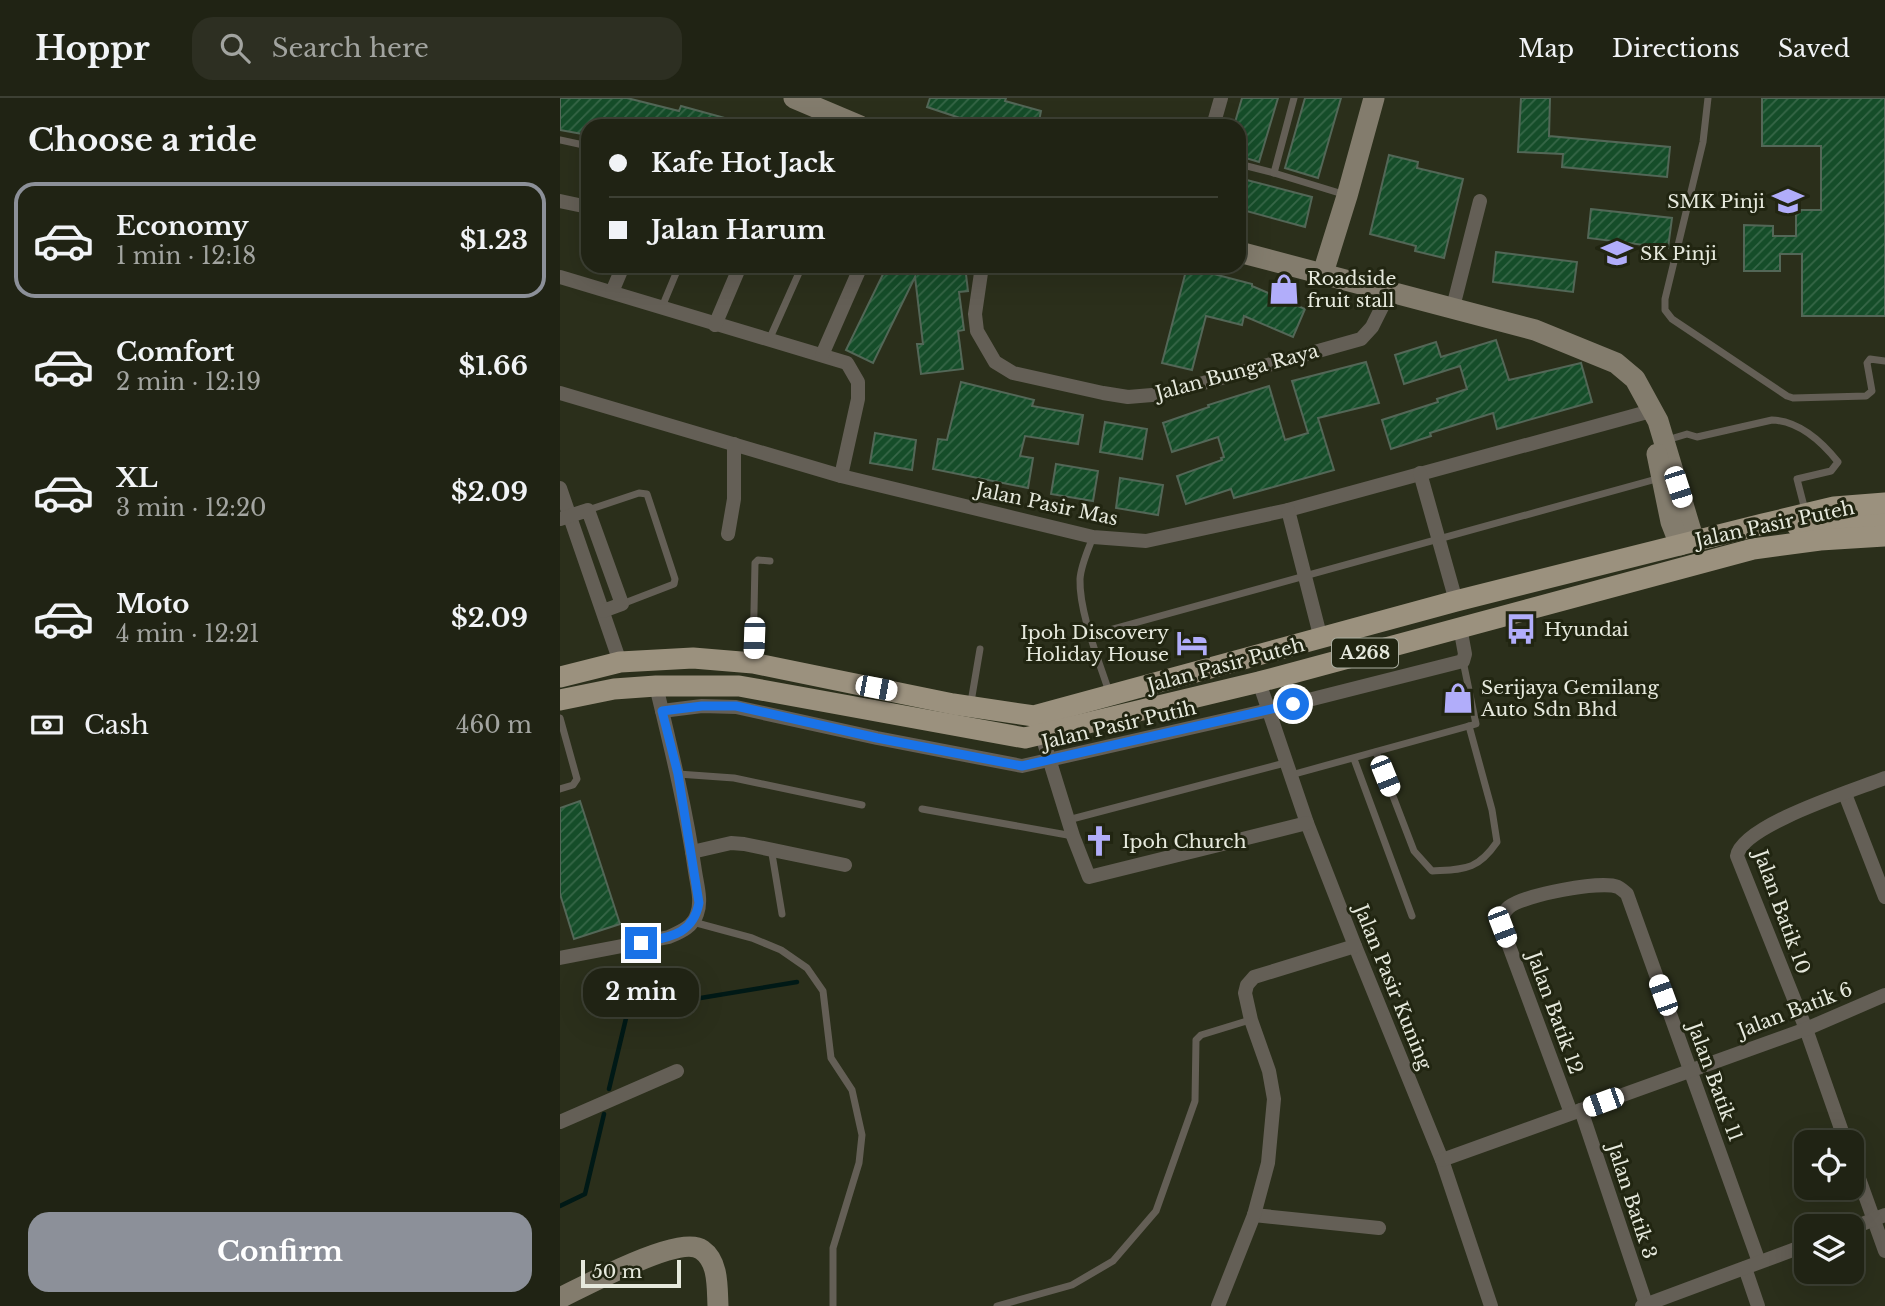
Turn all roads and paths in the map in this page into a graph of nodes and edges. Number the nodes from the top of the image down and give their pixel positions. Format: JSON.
{"nodes":[{"id":1,"x":798,"y":98,"type":"edge"},
{"id":2,"x":1221,"y":98,"type":"edge"},
{"id":3,"x":1294,"y":98,"type":"edge"},
{"id":4,"x":1374,"y":98,"type":"edge"},
{"id":5,"x":1708,"y":98,"type":"edge"},
{"id":6,"x":844,"y":119,"type":"edge"},
{"id":7,"x":1215,"y":119,"type":"edge"},
{"id":8,"x":560,"y":140,"type":"edge"},
{"id":9,"x":581,"y":144,"type":"edge"},
{"id":10,"x":1246,"y":166,"type":"edge"},
{"id":11,"x":1274,"y":173,"type":"junction"},
{"id":12,"x":1347,"y":196,"type":"junction"},
{"id":13,"x":560,"y":201,"type":"edge"},
{"id":14,"x":1480,"y":201,"type":"dead end"},
{"id":15,"x":581,"y":206,"type":"edge"},
{"id":16,"x":1246,"y":254,"type":"edge"},
{"id":17,"x":620,"y":273,"type":"edge"},
{"id":18,"x":677,"y":273,"type":"edge"},
{"id":19,"x":737,"y":273,"type":"edge"},
{"id":20,"x":799,"y":273,"type":"edge"},
{"id":21,"x":858,"y":273,"type":"edge"},
{"id":22,"x":981,"y":273,"type":"edge"},
{"id":23,"x":1322,"y":273,"type":"junction"},
{"id":24,"x":560,"y":277,"type":"edge"},
{"id":25,"x":612,"y":292,"type":"junction"},
{"id":26,"x":1390,"y":292,"type":"junction"},
{"id":27,"x":662,"y":307,"type":"junction"},
{"id":28,"x":1453,"y":307,"type":"junction"},
{"id":29,"x":715,"y":325,"type":"junction"},
{"id":30,"x":768,"y":341,"type":"junction"},
{"id":31,"x":822,"y":355,"type":"junction"},
{"id":32,"x":1885,"y":361,"type":"edge"},
{"id":33,"x":560,"y":393,"type":"edge"},
{"id":34,"x":1651,"y":411,"type":"junction"},
{"id":35,"x":1665,"y":440,"type":"junction"},
{"id":36,"x":734,"y":444,"type":"junction"},
{"id":37,"x":1420,"y":473,"type":"junction"},
{"id":38,"x":841,"y":476,"type":"junction"},
{"id":39,"x":1660,"y":478,"type":"junction"},
{"id":40,"x":560,"y":488,"type":"edge"},
{"id":41,"x":1885,"y":503,"type":"edge"},
{"id":42,"x":588,"y":510,"type":"junction"},
{"id":43,"x":1288,"y":510,"type":"junction"},
{"id":44,"x":1806,"y":514,"type":"junction"},
{"id":45,"x":565,"y":518,"type":"edge"},
{"id":46,"x":1763,"y":524,"type":"junction"},
{"id":47,"x":1884,"y":533,"type":"edge"},
{"id":48,"x":728,"y":534,"type":"dead end"},
{"id":49,"x":1093,"y":537,"type":"junction"},
{"id":50,"x":1439,"y":540,"type":"junction"},
{"id":51,"x":1688,"y":551,"type":"junction"},
{"id":52,"x":770,"y":561,"type":"dead end"},
{"id":53,"x":1304,"y":578,"type":"junction"},
{"id":54,"x":1456,"y":601,"type":"junction"},
{"id":55,"x":622,"y":604,"type":"junction"},
{"id":56,"x":603,"y":611,"type":"junction"},
{"id":57,"x":1460,"y":626,"type":"junction"},
{"id":58,"x":1091,"y":635,"type":"junction"},
{"id":59,"x":1321,"y":639,"type":"junction"},
{"id":60,"x":980,"y":649,"type":"dead end"},
{"id":61,"x":1463,"y":661,"type":"junction"},
{"id":62,"x":620,"y":662,"type":"junction"},
{"id":63,"x":753,"y":663,"type":"junction"},
{"id":64,"x":560,"y":677,"type":"edge"},
{"id":65,"x":1259,"y":682,"type":"junction"},
{"id":66,"x":656,"y":686,"type":"junction"},
{"id":67,"x":1110,"y":696,"type":"junction"},
{"id":68,"x":560,"y":700,"type":"edge"},
{"id":69,"x":962,"y":705,"type":"junction"},
{"id":70,"x":1269,"y":710,"type":"junction"},
{"id":71,"x":662,"y":711,"type":"junction"},
{"id":72,"x":881,"y":712,"type":"junction"},
{"id":73,"x":560,"y":718,"type":"edge"},
{"id":74,"x":1469,"y":726,"type":"junction"},
{"id":75,"x":1042,"y":736,"type":"junction"},
{"id":76,"x":877,"y":738,"type":"junction"},
{"id":77,"x":1376,"y":752,"type":"junction"},
{"id":78,"x":1353,"y":759,"type":"junction"},
{"id":79,"x":1049,"y":761,"type":"junction"},
{"id":80,"x":1288,"y":769,"type":"junction"},
{"id":81,"x":678,"y":774,"type":"junction"},
{"id":82,"x":1885,"y":778,"type":"edge"},
{"id":83,"x":560,"y":789,"type":"edge"},
{"id":84,"x":1846,"y":794,"type":"junction"},
{"id":85,"x":862,"y":805,"type":"dead end"},
{"id":86,"x":922,"y":809,"type":"dead end"},
{"id":87,"x":1068,"y":820,"type":"junction"},
{"id":88,"x":1307,"y":823,"type":"junction"},
{"id":89,"x":1073,"y":836,"type":"junction"},
{"id":90,"x":770,"y":848,"type":"junction"},
{"id":91,"x":692,"y":852,"type":"junction"},
{"id":92,"x":845,"y":865,"type":"dead end"},
{"id":93,"x":1885,"y":897,"type":"edge"},
{"id":94,"x":782,"y":914,"type":"dead end"},
{"id":95,"x":1412,"y":916,"type":"dead end"},
{"id":96,"x":693,"y":922,"type":"junction"},
{"id":97,"x":1502,"y":927,"type":"joint"},
{"id":98,"x":1355,"y":946,"type":"junction"},
{"id":99,"x":560,"y":958,"type":"edge"},
{"id":100,"x":1885,"y":995,"type":"edge"},
{"id":101,"x":1251,"y":1020,"type":"junction"},
{"id":102,"x":1805,"y":1029,"type":"junction"},
{"id":103,"x":1690,"y":1070,"type":"junction"},
{"id":104,"x":677,"y":1071,"type":"dead end"},
{"id":105,"x":1576,"y":1112,"type":"junction"},
{"id":106,"x":560,"y":1122,"type":"edge"},
{"id":107,"x":1841,"y":1130,"type":"edge"},
{"id":108,"x":1442,"y":1160,"type":"junction"},
{"id":109,"x":1864,"y":1185,"type":"edge"},
{"id":110,"x":1254,"y":1215,"type":"junction"},
{"id":111,"x":1879,"y":1218,"type":"edge"},
{"id":112,"x":1379,"y":1228,"type":"dead end"},
{"id":113,"x":1794,"y":1249,"type":"edge"},
{"id":114,"x":1885,"y":1251,"type":"edge"},
{"id":115,"x":1759,"y":1262,"type":"junction"},
{"id":116,"x":1745,"y":1268,"type":"junction"},
{"id":117,"x":560,"y":1298,"type":"edge"},
{"id":118,"x":1644,"y":1305,"type":"edge"},
{"id":119,"x":718,"y":1306,"type":"edge"},
{"id":120,"x":833,"y":1306,"type":"edge"},
{"id":121,"x":997,"y":1306,"type":"edge"},
{"id":122,"x":1218,"y":1306,"type":"edge"},
{"id":123,"x":1491,"y":1306,"type":"edge"},
{"id":124,"x":1758,"y":1306,"type":"edge"}],
"edges":[{"from":1,"to":6,"type":"main road"},
{"from":2,"to":7,"type":"street"},
{"from":3,"to":11,"type":"lane"},
{"from":4,"to":12,"type":"main road"},
{"from":5,"to":32,"type":"lane"},
{"from":8,"to":9,"type":"lane"},
{"from":10,"to":11,"type":"lane"},
{"from":11,"to":12,"type":"lane"},
{"from":12,"to":23,"type":"main road"},
{"from":13,"to":15,"type":"street"},
{"from":14,"to":28,"type":"street"},
{"from":16,"to":23,"type":"main road"},
{"from":17,"to":25,"type":"street"},
{"from":18,"to":27,"type":"lane"},
{"from":19,"to":29,"type":"street"},
{"from":20,"to":30,"type":"lane"},
{"from":21,"to":31,"type":"street"},
{"from":22,"to":26,"type":"street","name":"Jalan Bunga Raya"},
{"from":23,"to":26,"type":"main road"},
{"from":24,"to":25,"type":"street"},
{"from":25,"to":27,"type":"street"},
{"from":26,"to":28,"type":"main road"},
{"from":27,"to":29,"type":"street"},
{"from":28,"to":34,"type":"main road"},
{"from":29,"to":30,"type":"street"},
{"from":30,"to":31,"type":"street"},
{"from":31,"to":38,"type":"street"},
{"from":33,"to":36,"type":"street","name":"Jalan Pasir Mas"},
{"from":34,"to":35,"type":"main road"},
{"from":34,"to":37,"type":"street","name":"Jalan Pasir Mas"},
{"from":34,"to":39,"type":"main road"},
{"from":35,"to":44,"type":"lane"},
{"from":35,"to":51,"type":"main road"},
{"from":36,"to":38,"type":"street","name":"Jalan Pasir Mas"},
{"from":36,"to":48,"type":"street"},
{"from":37,"to":43,"type":"street","name":"Jalan Pasir Mas"},
{"from":37,"to":50,"type":"street"},
{"from":38,"to":49,"type":"street","name":"Jalan Pasir Mas"},
{"from":39,"to":50,"type":"lane"},
{"from":39,"to":51,"type":"main road"},
{"from":40,"to":45,"type":"street"},
{"from":41,"to":44,"type":"main road","name":"Jalan Pasir Puteh","number":"A268"},
{"from":42,"to":45,"type":"street"},
{"from":42,"to":55,"type":"street"},
{"from":42,"to":55,"type":"lane"},
{"from":43,"to":49,"type":"street","name":"Jalan Pasir Mas"},
{"from":43,"to":53,"type":"street"},
{"from":44,"to":46,"type":"main road","name":"Jalan Pasir Puteh","number":"A268"},
{"from":45,"to":56,"type":"street"},
{"from":46,"to":47,"type":"main road"},
{"from":46,"to":51,"type":"main road","name":"Jalan Pasir Puteh","number":"A268"},
{"from":47,"to":51,"type":"main road","name":"Jalan Pasir Puteh","number":"A268"},
{"from":49,"to":58,"type":"lane"},
{"from":50,"to":53,"type":"lane"},
{"from":50,"to":54,"type":"street"},
{"from":51,"to":54,"type":"main road","name":"Jalan Pasir Puteh","number":"A268"},
{"from":51,"to":57,"type":"main road","name":"Jalan Pasir Puteh","number":"A268"},
{"from":52,"to":63,"type":"lane"},
{"from":53,"to":58,"type":"lane"},
{"from":53,"to":59,"type":"street"},
{"from":54,"to":59,"type":"main road","name":"Jalan Pasir Puteh","number":"A268"},
{"from":55,"to":56,"type":"street"},
{"from":56,"to":62,"type":"street"},
{"from":57,"to":61,"type":"street"},
{"from":57,"to":65,"type":"main road","name":"Jalan Pasir Puteh","number":"A268"},
{"from":58,"to":67,"type":"lane"},
{"from":59,"to":67,"type":"main road","name":"Jalan Pasir Puteh","number":"A268"},
{"from":60,"to":69,"type":"lane"},
{"from":61,"to":70,"type":"street","name":"Jalan Pasir Putih"},
{"from":61,"to":74,"type":"lane"},
{"from":62,"to":63,"type":"main road","name":"Jalan Pasir Puteh","number":"A268"},
{"from":62,"to":64,"type":"main road","name":"Jalan Pasir Puteh","number":"A268"},
{"from":63,"to":69,"type":"main road","name":"Jalan Pasir Puteh","number":"A268"},
{"from":65,"to":70,"type":"street","name":"Jalan Pasir Kuning"},
{"from":65,"to":75,"type":"main road","name":"Jalan Pasir Puteh","number":"A268"},
{"from":66,"to":68,"type":"main road","name":"Jalan Pasir Puteh","number":"A268"},
{"from":66,"to":71,"type":"street"},
{"from":66,"to":72,"type":"main road","name":"Jalan Pasir Puteh","number":"A268"},
{"from":67,"to":69,"type":"main road","name":"Jalan Pasir Puteh","number":"A268"},
{"from":69,"to":75,"type":"main road"},
{"from":70,"to":79,"type":"street","name":"Jalan Pasir Putih"},
{"from":70,"to":80,"type":"street","name":"Jalan Pasir Kuning"},
{"from":71,"to":76,"type":"street","name":"Jalan Pasir Putih"},
{"from":71,"to":81,"type":"street"},
{"from":72,"to":75,"type":"main road","name":"Jalan Pasir Puteh","number":"A268"},
{"from":72,"to":76,"type":"street"},
{"from":73,"to":83,"type":"lane"},
{"from":74,"to":77,"type":"lane"},
{"from":74,"to":77,"type":"lane"},
{"from":75,"to":79,"type":"street"},
{"from":76,"to":79,"type":"street","name":"Jalan Pasir Putih"},
{"from":77,"to":78,"type":"lane"},
{"from":78,"to":80,"type":"lane"},
{"from":78,"to":95,"type":"lane"},
{"from":79,"to":87,"type":"street"},
{"from":80,"to":87,"type":"lane"},
{"from":80,"to":88,"type":"street","name":"Jalan Pasir Kuning"},
{"from":81,"to":85,"type":"lane"},
{"from":81,"to":91,"type":"street"},
{"from":82,"to":84,"type":"street","name":"Jalan Batik 10"},
{"from":84,"to":93,"type":"street"},
{"from":84,"to":102,"type":"street","name":"Jalan Batik 10"},
{"from":86,"to":89,"type":"lane"},
{"from":87,"to":89,"type":"street"},
{"from":88,"to":89,"type":"street"},
{"from":88,"to":98,"type":"street","name":"Jalan Pasir Kuning"},
{"from":90,"to":91,"type":"street"},
{"from":90,"to":92,"type":"street"},
{"from":90,"to":94,"type":"lane"},
{"from":91,"to":96,"type":"street"},
{"from":96,"to":99,"type":"street"},
{"from":96,"to":120,"type":"lane"},
{"from":97,"to":103,"type":"street","name":"Jalan Batik 11"},
{"from":97,"to":105,"type":"street","name":"Jalan Batik 12"},
{"from":98,"to":101,"type":"street"},
{"from":98,"to":108,"type":"street","name":"Jalan Pasir Kuning"},
{"from":100,"to":102,"type":"street","name":"Jalan Batik 6"},
{"from":101,"to":110,"type":"street"},
{"from":101,"to":121,"type":"lane"},
{"from":102,"to":103,"type":"street","name":"Jalan Batik 6"},
{"from":102,"to":107,"type":"street","name":"Jalan Batik 10"},
{"from":103,"to":105,"type":"street","name":"Jalan Batik 6"},
{"from":103,"to":115,"type":"street","name":"Jalan Batik 11"},
{"from":104,"to":106,"type":"street"},
{"from":105,"to":108,"type":"street","name":"Jalan Batik 6"},
{"from":105,"to":118,"type":"street","name":"Jalan Batik 3"},
{"from":108,"to":123,"type":"street","name":"Jalan Pasir Kuning"},
{"from":109,"to":111,"type":"street"},
{"from":110,"to":112,"type":"street"},
{"from":110,"to":122,"type":"street"},
{"from":111,"to":114,"type":"street"},
{"from":113,"to":115,"type":"street"},
{"from":115,"to":116,"type":"street"},
{"from":116,"to":118,"type":"street"},
{"from":116,"to":124,"type":"street"},
{"from":117,"to":119,"type":"main road"}]}
